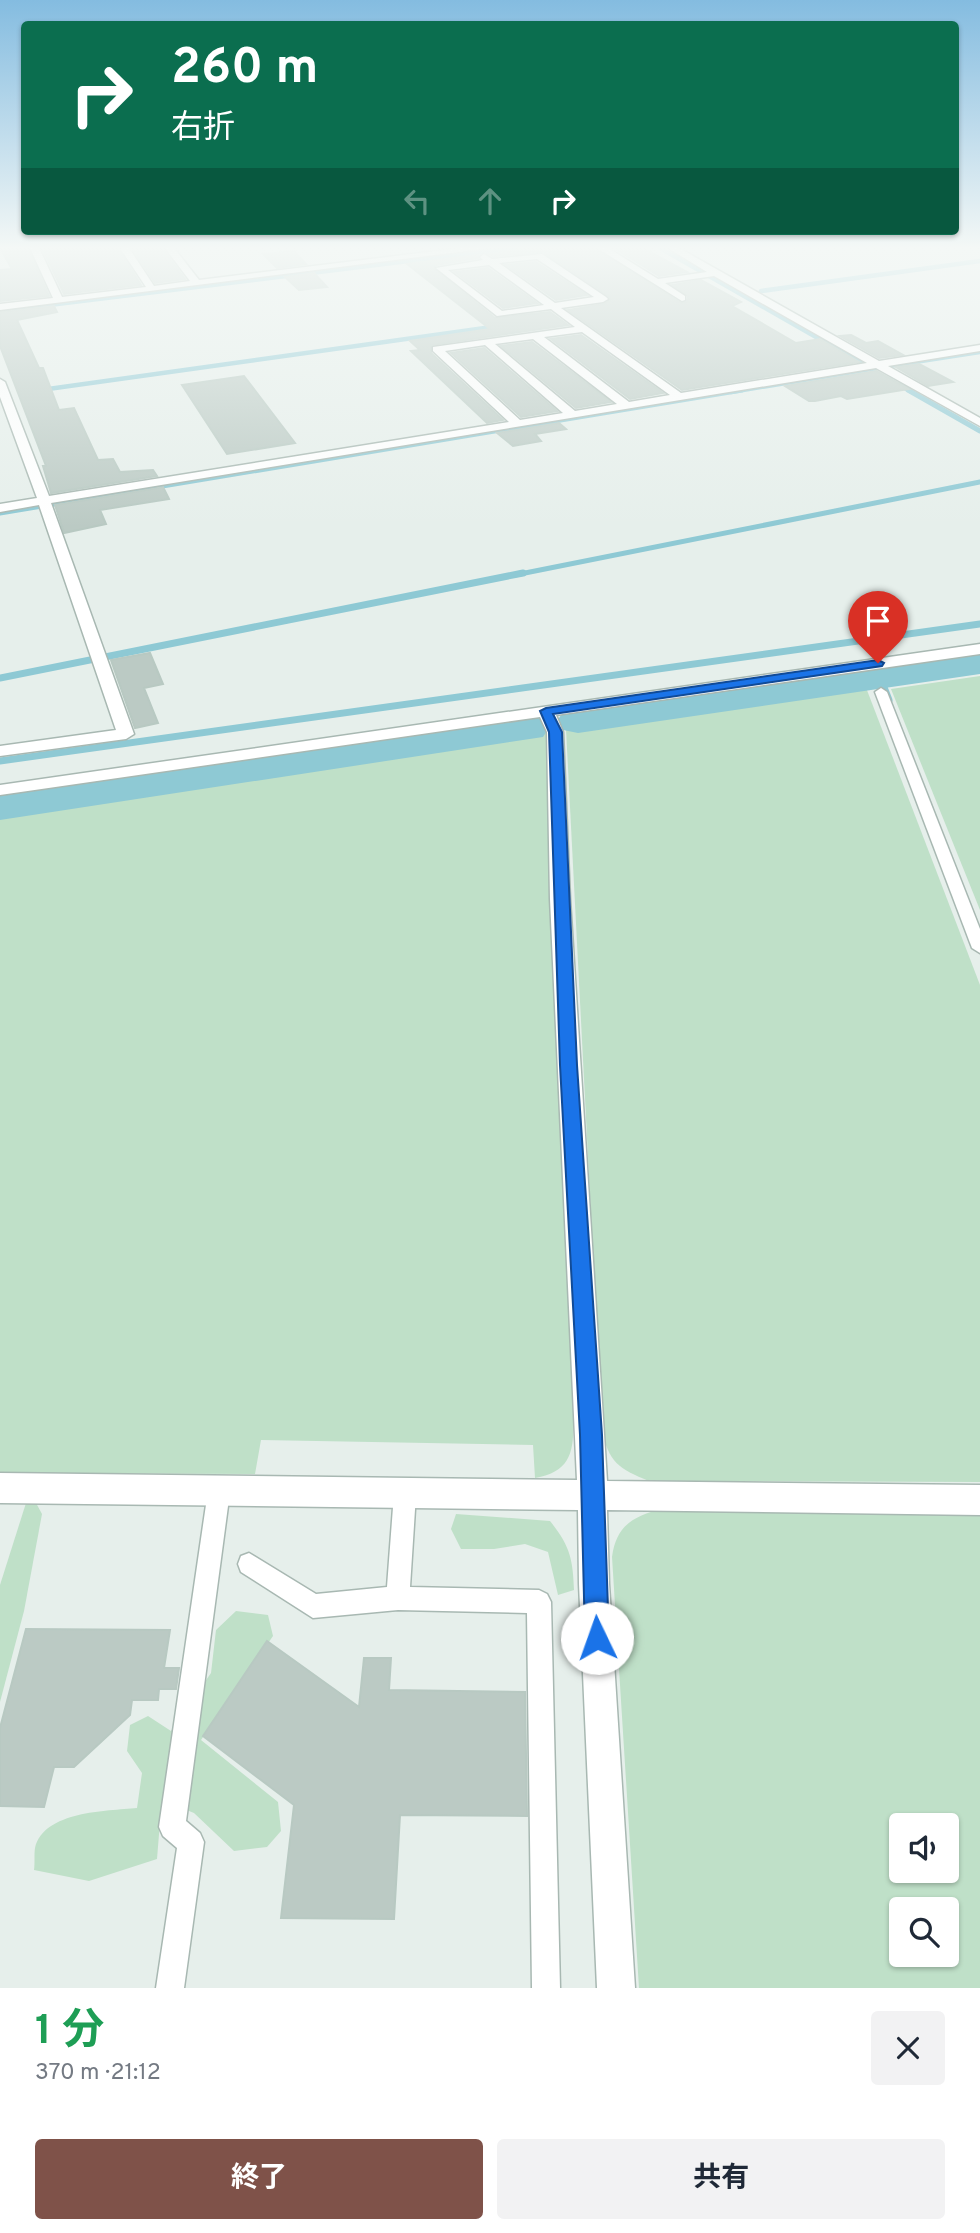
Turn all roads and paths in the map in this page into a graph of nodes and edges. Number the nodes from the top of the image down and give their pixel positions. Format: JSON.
{"nodes":[{"id":1,"x":497,"y":341,"type":"edge"},
{"id":2,"x":542,"y":341,"type":"edge"},
{"id":3,"x":600,"y":341,"type":"edge"},
{"id":4,"x":827,"y":341,"type":"edge"},
{"id":5,"x":487,"y":342,"type":"junction"},
{"id":6,"x":980,"y":348,"type":"edge"},
{"id":7,"x":871,"y":366,"type":"junction"},
{"id":8,"x":0,"y":382,"type":"edge"},
{"id":9,"x":679,"y":397,"type":"junction"},
{"id":10,"x":626,"y":406,"type":"junction"},
{"id":11,"x":573,"y":415,"type":"junction"},
{"id":12,"x":980,"y":423,"type":"edge"},
{"id":13,"x":518,"y":424,"type":"junction"},
{"id":14,"x":45,"y":504,"type":"junction"},
{"id":15,"x":0,"y":508,"type":"edge"},
{"id":16,"x":980,"y":649,"type":"edge"},
{"id":17,"x":881,"y":692,"type":"dead end"},
{"id":18,"x":546,"y":711,"type":"junction"},
{"id":19,"x":0,"y":751,"type":"edge"},
{"id":20,"x":0,"y":790,"type":"edge"},
{"id":21,"x":980,"y":948,"type":"edge"},
{"id":22,"x":0,"y":1488,"type":"edge"},
{"id":23,"x":219,"y":1491,"type":"junction"},
{"id":24,"x":405,"y":1494,"type":"junction"},
{"id":25,"x":593,"y":1497,"type":"junction"},
{"id":26,"x":980,"y":1500,"type":"edge"},
{"id":27,"x":249,"y":1564,"type":"dead end"},
{"id":28,"x":398,"y":1598,"type":"junction"},
{"id":29,"x":170,"y":1988,"type":"edge"},
{"id":30,"x":547,"y":1988,"type":"edge"},
{"id":31,"x":616,"y":1988,"type":"edge"}],
"edges":[{"from":1,"to":5,"type":"street"},
{"from":2,"to":10,"type":"street"},
{"from":3,"to":9,"type":"street"},
{"from":4,"to":7,"type":"street"},
{"from":5,"to":11,"type":"street"},
{"from":5,"to":13,"type":"street"},
{"from":6,"to":7,"type":"street"},
{"from":7,"to":9,"type":"street"},
{"from":7,"to":12,"type":"street"},
{"from":8,"to":14,"type":"street"},
{"from":9,"to":10,"type":"street"},
{"from":10,"to":11,"type":"street"},
{"from":11,"to":13,"type":"street"},
{"from":13,"to":14,"type":"street"},
{"from":14,"to":15,"type":"street"},
{"from":14,"to":19,"type":"street"},
{"from":16,"to":18,"type":"street"},
{"from":17,"to":21,"type":"lane"},
{"from":18,"to":20,"type":"street"},
{"from":18,"to":25,"type":"street"},
{"from":22,"to":23,"type":"street"},
{"from":23,"to":24,"type":"street"},
{"from":23,"to":29,"type":"lane"},
{"from":24,"to":25,"type":"street"},
{"from":24,"to":28,"type":"lane"},
{"from":25,"to":26,"type":"street"},
{"from":25,"to":31,"type":"street"},
{"from":27,"to":28,"type":"lane"},
{"from":28,"to":30,"type":"lane"}]}
